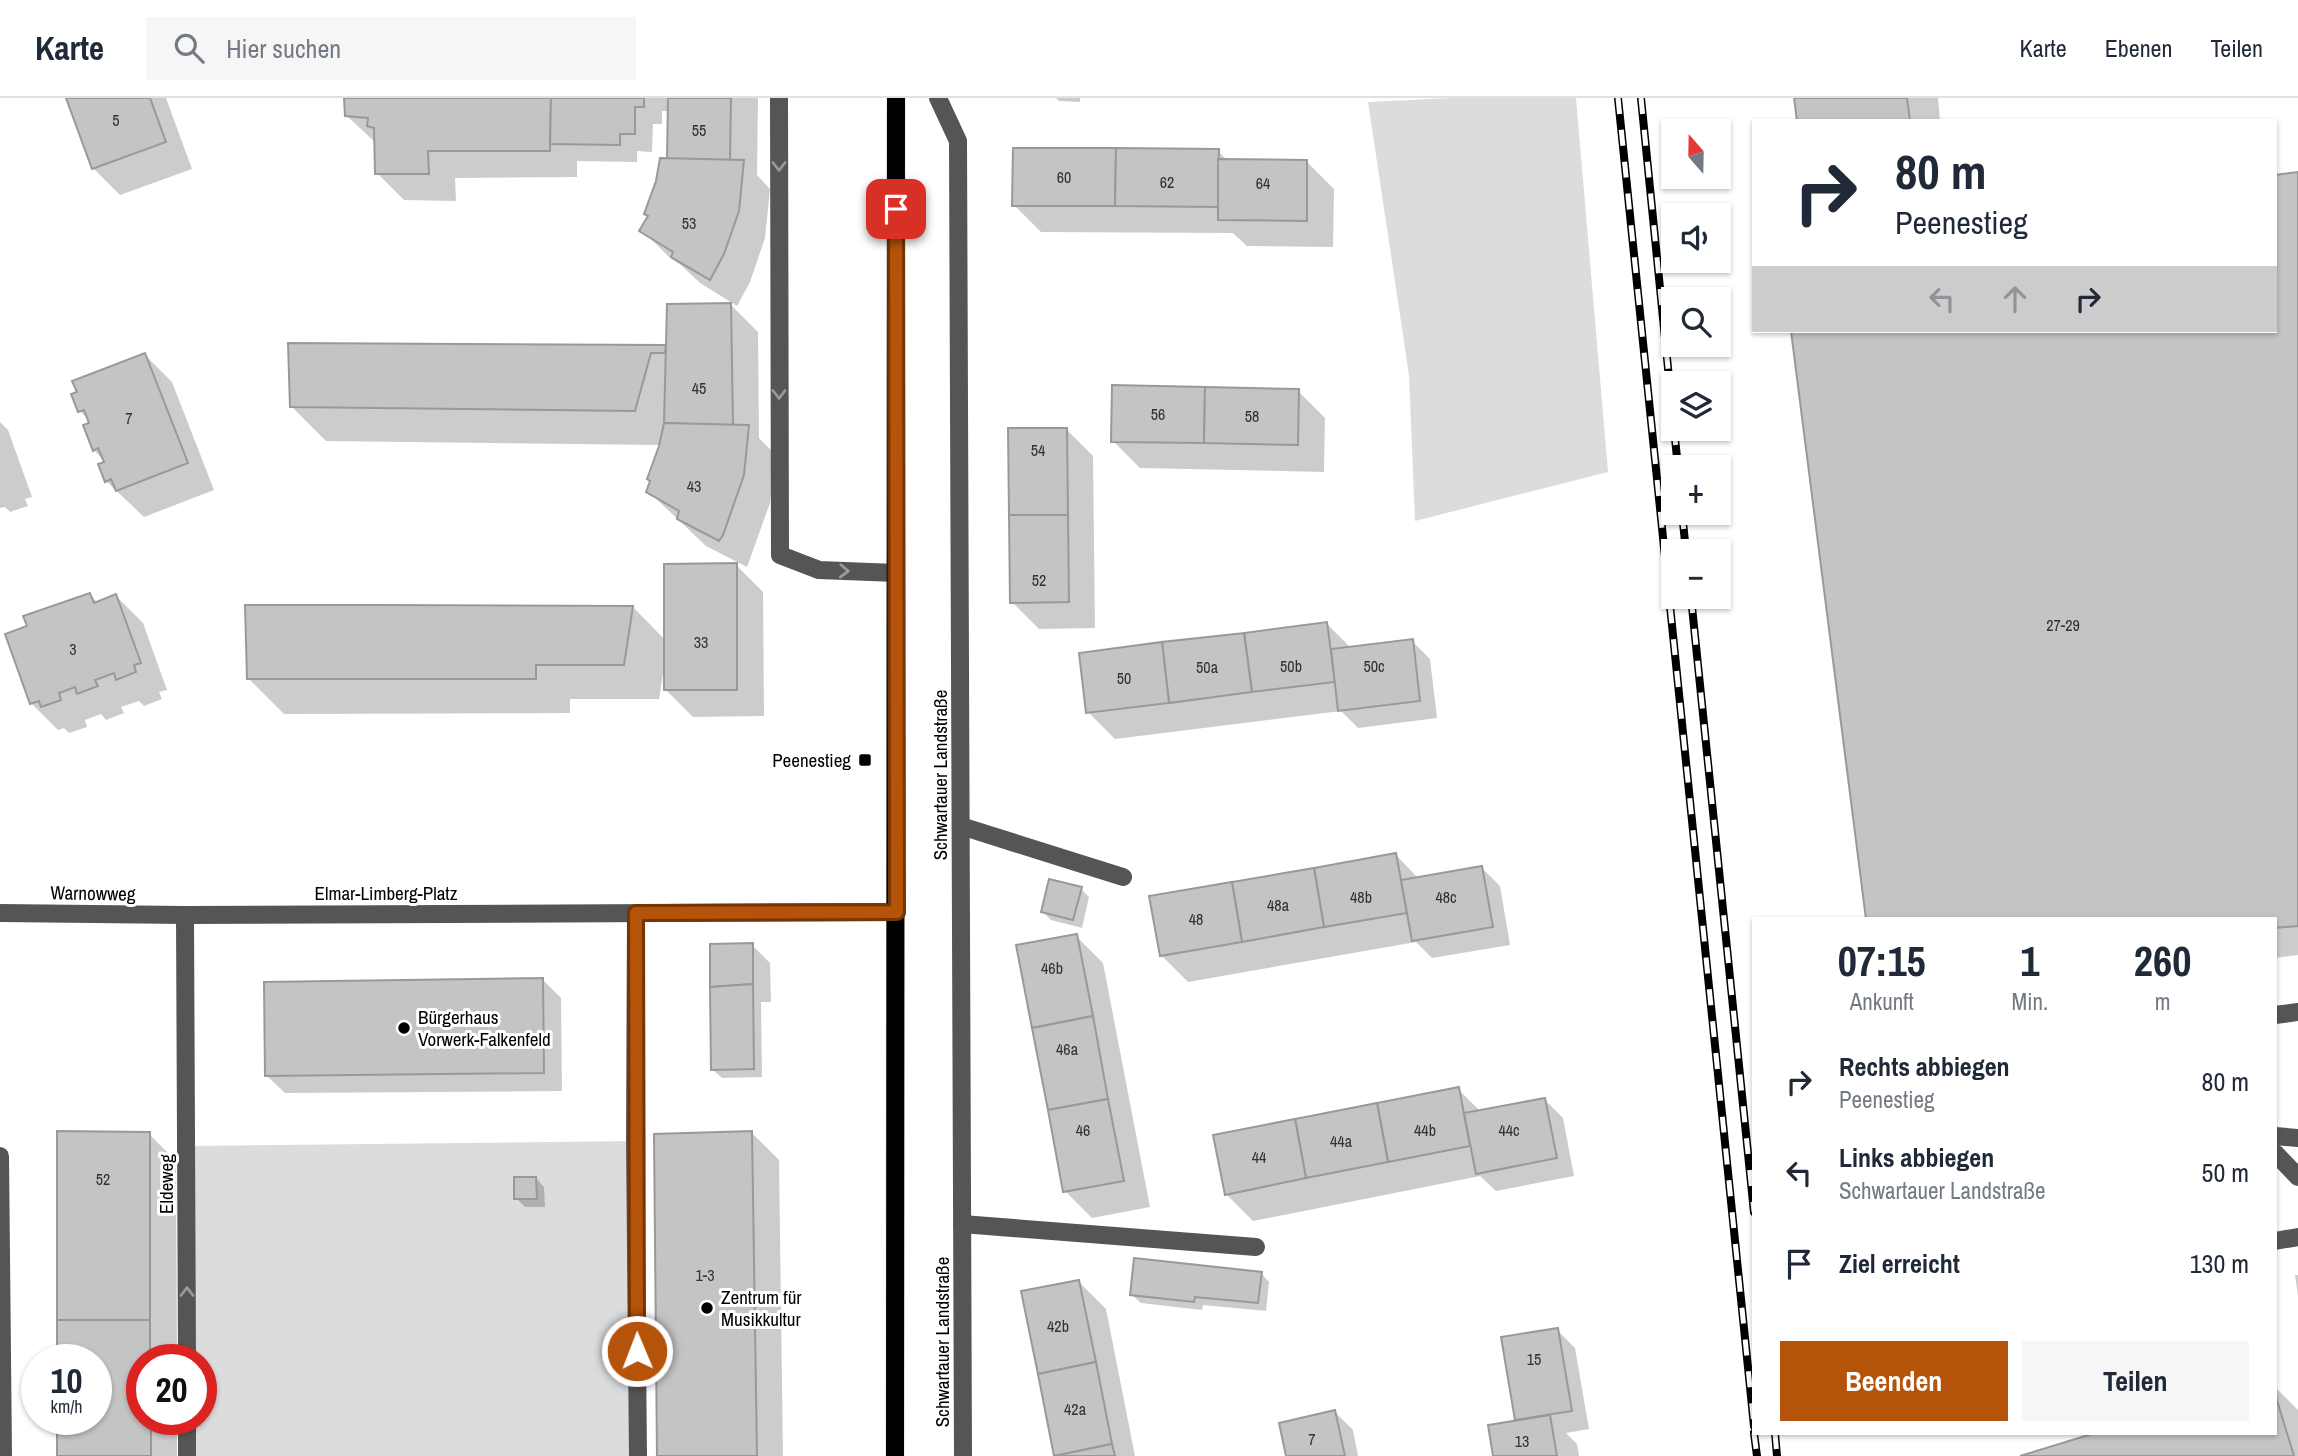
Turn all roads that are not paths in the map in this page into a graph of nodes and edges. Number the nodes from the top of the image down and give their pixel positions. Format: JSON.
{"nodes":[{"id":1,"x":779,"y":98,"type":"edge"},
{"id":2,"x":896,"y":98,"type":"edge"},
{"id":3,"x":938,"y":98,"type":"edge"},
{"id":4,"x":896,"y":573,"type":"junction"},
{"id":5,"x":961,"y":827,"type":"junction"},
{"id":6,"x":1123,"y":877,"type":"dead end"},
{"id":7,"x":897,"y":912,"type":"junction"},
{"id":8,"x":0,"y":913,"type":"edge"},
{"id":9,"x":636,"y":913,"type":"junction"},
{"id":10,"x":193,"y":915,"type":"junction"},
{"id":11,"x":2298,"y":1012,"type":"edge"},
{"id":12,"x":2277,"y":1015,"type":"edge"},
{"id":13,"x":2277,"y":1136,"type":"edge"},
{"id":14,"x":2298,"y":1138,"type":"edge"},
{"id":15,"x":2277,"y":1155,"type":"edge"},
{"id":16,"x":0,"y":1156,"type":"edge"},
{"id":17,"x":2298,"y":1177,"type":"edge"},
{"id":18,"x":962,"y":1224,"type":"junction"},
{"id":19,"x":2298,"y":1237,"type":"edge"},
{"id":20,"x":2277,"y":1241,"type":"edge"},
{"id":21,"x":1256,"y":1247,"type":"dead end"},
{"id":22,"x":187,"y":1344,"type":"edge"},
{"id":23,"x":187,"y":1435,"type":"edge"},
{"id":24,"x":3,"y":1456,"type":"edge"},
{"id":25,"x":187,"y":1456,"type":"edge"},
{"id":26,"x":638,"y":1456,"type":"edge"},
{"id":27,"x":895,"y":1456,"type":"edge"},
{"id":28,"x":963,"y":1456,"type":"edge"}],
"edges":[{"from":1,"to":4,"type":"street","one_way":true},
{"from":2,"to":4,"type":"main road"},
{"from":3,"to":5,"type":"street","name":"Schwartauer Landstraße"},
{"from":4,"to":7,"type":"main road"},
{"from":5,"to":6,"type":"street"},
{"from":5,"to":18,"type":"street","name":"Schwartauer Landstraße"},
{"from":7,"to":9,"type":"street"},
{"from":7,"to":27,"type":"main road"},
{"from":8,"to":10,"type":"street","name":"Warnowweg"},
{"from":9,"to":10,"type":"street","name":"Elmar-Limberg-Platz"},
{"from":9,"to":26,"type":"street"},
{"from":22,"to":10,"type":"street","name":"Eldeweg","one_way":true},
{"from":11,"to":12,"type":"street"},
{"from":13,"to":14,"type":"street"},
{"from":15,"to":17,"type":"street"},
{"from":16,"to":24,"type":"street"},
{"from":18,"to":21,"type":"street"},
{"from":18,"to":28,"type":"street","name":"Schwartauer Landstraße"},
{"from":19,"to":20,"type":"street"},
{"from":23,"to":25,"type":"street"}]}
